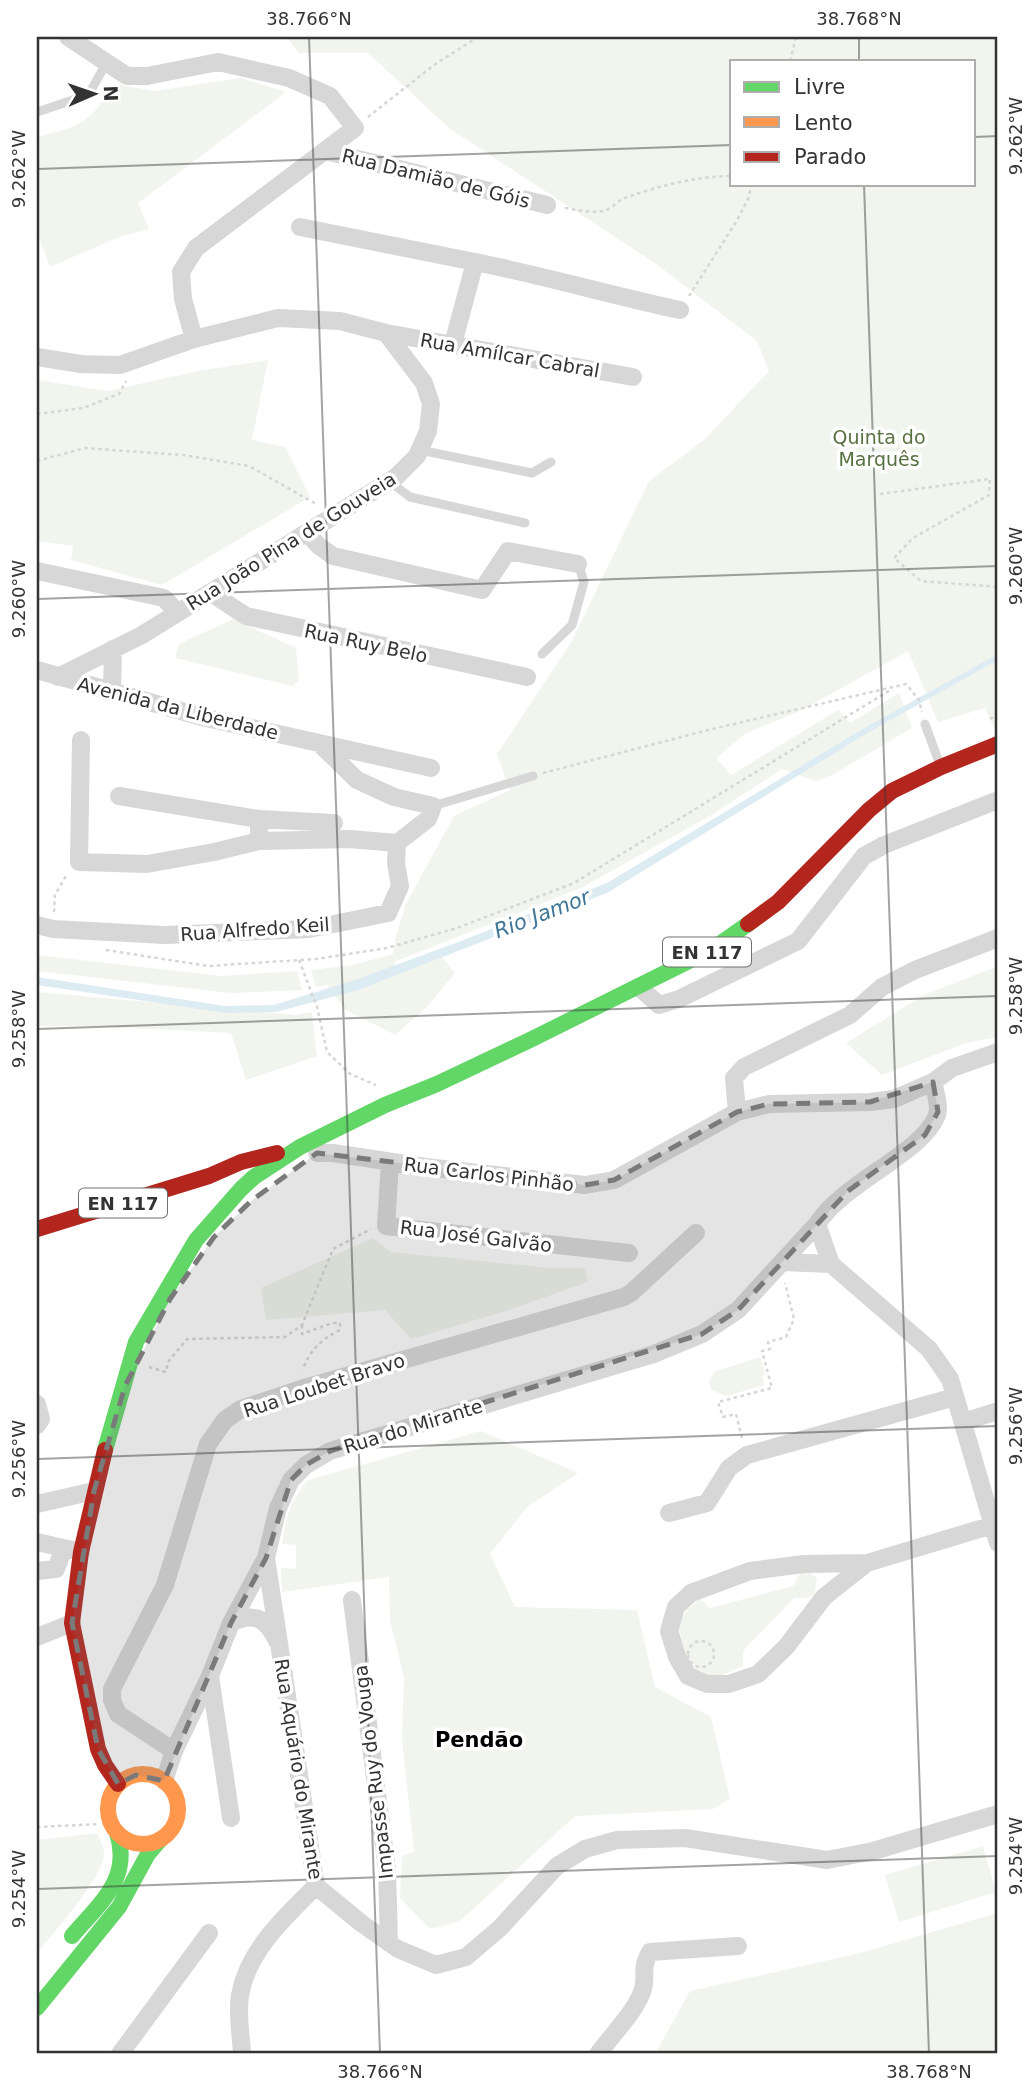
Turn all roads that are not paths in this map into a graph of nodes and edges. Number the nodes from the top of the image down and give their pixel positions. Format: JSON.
{"nodes":[{"id":1,"x":68,"y":37,"type":"edge"},
{"id":2,"x":106,"y":64,"type":"junction"},
{"id":3,"x":37,"y":112,"type":"edge"},
{"id":4,"x":325,"y":151,"type":"junction"},
{"id":5,"x":547,"y":205,"type":"road end"},
{"id":6,"x":300,"y":227,"type":"dead end"},
{"id":7,"x":475,"y":262,"type":"junction"},
{"id":8,"x":680,"y":310,"type":"road end"},
{"id":9,"x":386,"y":333,"type":"junction"},
{"id":10,"x":194,"y":339,"type":"junction"},
{"id":11,"x":453,"y":344,"type":"junction"},
{"id":12,"x":37,"y":357,"type":"edge"},
{"id":13,"x":634,"y":377,"type":"dead end"},
{"id":14,"x":420,"y":450,"type":"junction"},
{"id":15,"x":551,"y":462,"type":"dead end"},
{"id":16,"x":389,"y":481,"type":"junction"},
{"id":17,"x":525,"y":523,"type":"dead end"},
{"id":18,"x":307,"y":533,"type":"junction"},
{"id":19,"x":578,"y":564,"type":"joint"},
{"id":20,"x":37,"y":571,"type":"edge"},
{"id":21,"x":211,"y":593,"type":"junction"},
{"id":22,"x":178,"y":613,"type":"junction"},
{"id":23,"x":113,"y":649,"type":"junction"},
{"id":24,"x":542,"y":654,"type":"dead end"},
{"id":25,"x":37,"y":670,"type":"edge"},
{"id":26,"x":58,"y":677,"type":"junction"},
{"id":27,"x":527,"y":677,"type":"dead end"},
{"id":28,"x":112,"y":691,"type":"junction"},
{"id":29,"x":925,"y":724,"type":"dead end"},
{"id":30,"x":80,"y":740,"type":"dead end"},
{"id":31,"x":319,"y":743,"type":"junction"},
{"id":32,"x":998,"y":744,"type":"edge"},
{"id":33,"x":941,"y":767,"type":"junction"},
{"id":34,"x":430,"y":768,"type":"dead end"},
{"id":35,"x":533,"y":776,"type":"road end"},
{"id":36,"x":119,"y":796,"type":"dead end"},
{"id":37,"x":998,"y":800,"type":"edge"},
{"id":38,"x":433,"y":806,"type":"junction"},
{"id":39,"x":259,"y":819,"type":"junction"},
{"id":40,"x":334,"y":823,"type":"dead end"},
{"id":41,"x":259,"y":841,"type":"junction"},
{"id":42,"x":397,"y":843,"type":"junction"},
{"id":43,"x":45,"y":927,"type":"edge"},
{"id":44,"x":998,"y":938,"type":"edge"},
{"id":45,"x":639,"y":987,"type":"junction"},
{"id":46,"x":998,"y":1052,"type":"edge"},
{"id":47,"x":933,"y":1082,"type":"junction"},
{"id":48,"x":737,"y":1112,"type":"junction"},
{"id":49,"x":308,"y":1150,"type":"junction"},
{"id":50,"x":390,"y":1161,"type":"junction"},
{"id":51,"x":209,"y":1176,"type":"junction"},
{"id":52,"x":255,"y":1192,"type":"junction"},
{"id":53,"x":817,"y":1224,"type":"junction"},
{"id":54,"x":37,"y":1229,"type":"edge"},
{"id":55,"x":696,"y":1233,"type":"dead end"},
{"id":56,"x":629,"y":1253,"type":"dead end"},
{"id":57,"x":781,"y":1263,"type":"junction"},
{"id":58,"x":831,"y":1264,"type":"junction"},
{"id":59,"x":125,"y":1386,"type":"junction"},
{"id":60,"x":956,"y":1396,"type":"junction"},
{"id":61,"x":37,"y":1404,"type":"edge"},
{"id":62,"x":998,"y":1411,"type":"edge"},
{"id":63,"x":963,"y":1422,"type":"junction"},
{"id":64,"x":37,"y":1425,"type":"edge"},
{"id":65,"x":94,"y":1491,"type":"junction"},
{"id":66,"x":37,"y":1504,"type":"edge"},
{"id":67,"x":669,"y":1513,"type":"dead end"},
{"id":68,"x":993,"y":1525,"type":"junction"},
{"id":69,"x":37,"y":1542,"type":"edge"},
{"id":70,"x":998,"y":1543,"type":"edge"},
{"id":71,"x":73,"y":1550,"type":"junction"},
{"id":72,"x":266,"y":1558,"type":"junction"},
{"id":73,"x":867,"y":1563,"type":"junction"},
{"id":74,"x":804,"y":1564,"type":"junction"},
{"id":75,"x":37,"y":1571,"type":"edge"},
{"id":76,"x":824,"y":1597,"type":"junction"},
{"id":77,"x":352,"y":1600,"type":"dead end"},
{"id":78,"x":72,"y":1623,"type":"junction"},
{"id":79,"x":230,"y":1623,"type":"junction"},
{"id":80,"x":37,"y":1637,"type":"edge"},
{"id":81,"x":281,"y":1648,"type":"junction"},
{"id":82,"x":210,"y":1676,"type":"junction"},
{"id":83,"x":174,"y":1751,"type":"junction"},
{"id":84,"x":164,"y":1781,"type":"junction"},
{"id":85,"x":118,"y":1784,"type":"junction"},
{"id":86,"x":998,"y":1814,"type":"edge"},
{"id":87,"x":231,"y":1818,"type":"dead end"},
{"id":88,"x":114,"y":1829,"type":"junction"},
{"id":89,"x":160,"y":1840,"type":"junction"},
{"id":90,"x":316,"y":1886,"type":"junction"},
{"id":91,"x":209,"y":1933,"type":"dead end"},
{"id":92,"x":389,"y":1943,"type":"junction"},
{"id":93,"x":738,"y":1946,"type":"dead end"},
{"id":94,"x":62,"y":1949,"type":"dead end"},
{"id":95,"x":37,"y":2008,"type":"edge"},
{"id":96,"x":120,"y":2054,"type":"edge"},
{"id":97,"x":242,"y":2054,"type":"edge"},
{"id":98,"x":598,"y":2054,"type":"edge"}],
"edges":[{"from":1,"to":2,"type":"street"},
{"from":2,"to":3,"type":"lane"},
{"from":2,"to":4,"type":"street"},
{"from":4,"to":5,"type":"street","name":"Rua Damião de Góis"},
{"from":4,"to":10,"type":"street"},
{"from":6,"to":7,"type":"street"},
{"from":7,"to":8,"type":"street"},
{"from":7,"to":11,"type":"street"},
{"from":9,"to":10,"type":"street","name":"Rua Amílcar Cabral"},
{"from":9,"to":11,"type":"street","name":"Rua Amílcar Cabral"},
{"from":9,"to":14,"type":"street","name":"Rua João Pina de Gouveia"},
{"from":10,"to":12,"type":"street","name":"Rua Amílcar Cabral"},
{"from":11,"to":13,"type":"street","name":"Rua Amílcar Cabral"},
{"from":14,"to":15,"type":"lane"},
{"from":14,"to":16,"type":"street","name":"Rua João Pina de Gouveia"},
{"from":16,"to":17,"type":"lane"},
{"from":16,"to":18,"type":"street","name":"Rua João Pina de Gouveia"},
{"from":18,"to":19,"type":"street"},
{"from":18,"to":21,"type":"street","name":"Rua João Pina de Gouveia"},
{"from":19,"to":24,"type":"lane"},
{"from":20,"to":22,"type":"street"},
{"from":21,"to":22,"type":"street","name":"Rua João Pina de Gouveia"},
{"from":21,"to":27,"type":"street","name":"Rua Ruy Belo"},
{"from":22,"to":23,"type":"street","name":"Rua João Pina de Gouveia"},
{"from":23,"to":26,"type":"street","name":"Rua João Pina de Gouveia"},
{"from":23,"to":28,"type":"street"},
{"from":25,"to":26,"type":"street","name":"Avenida da Liberdade"},
{"from":26,"to":28,"type":"street","name":"Avenida da Liberdade"},
{"from":28,"to":31,"type":"street","name":"Avenida da Liberdade"},
{"from":29,"to":33,"type":"lane"},
{"from":30,"to":41,"type":"street"},
{"from":31,"to":34,"type":"street","name":"Avenida da Liberdade"},
{"from":31,"to":38,"type":"street"},
{"from":32,"to":33,"type":"street","number":"EN 117"},
{"from":33,"to":45,"type":"street","number":"EN 117"},
{"from":35,"to":38,"type":"lane"},
{"from":36,"to":39,"type":"street"},
{"from":37,"to":45,"type":"street"},
{"from":38,"to":42,"type":"street"},
{"from":39,"to":40,"type":"street"},
{"from":39,"to":41,"type":"street"},
{"from":41,"to":42,"type":"street"},
{"from":42,"to":43,"type":"street","name":"Rua Alfredo Keil"},
{"from":44,"to":48,"type":"street"},
{"from":45,"to":49,"type":"street","number":"EN 117"},
{"from":46,"to":47,"type":"street","name":"Rua Carlos Pinhão"},
{"from":47,"to":48,"type":"street","name":"Rua Carlos Pinhão"},
{"from":47,"to":53,"type":"street","name":"Rua do Mirante"},
{"from":48,"to":50,"type":"street","name":"Rua Carlos Pinhão"},
{"from":49,"to":50,"type":"street","name":"Rua Carlos Pinhão"},
{"from":49,"to":51,"type":"street","number":"EN 117"},
{"from":49,"to":52,"type":"street","number":"EN 117"},
{"from":49,"to":52,"type":"street","number":"EN 117"},
{"from":50,"to":56,"type":"street","name":"Rua José Galvão"},
{"from":51,"to":52,"type":"street"},
{"from":51,"to":54,"type":"street","number":"EN 117"},
{"from":52,"to":59,"type":"street"},
{"from":52,"to":59,"type":"street"},
{"from":53,"to":57,"type":"street","name":"Rua do Mirante"},
{"from":53,"to":58,"type":"street"},
{"from":55,"to":83,"type":"street","name":"Rua Loubet Bravo"},
{"from":57,"to":58,"type":"street"},
{"from":57,"to":72,"type":"street","name":"Rua do Mirante"},
{"from":58,"to":60,"type":"street"},
{"from":59,"to":65,"type":"street"},
{"from":60,"to":63,"type":"street"},
{"from":60,"to":67,"type":"street"},
{"from":61,"to":64,"type":"street"},
{"from":62,"to":63,"type":"street"},
{"from":63,"to":68,"type":"street"},
{"from":65,"to":66,"type":"street"},
{"from":65,"to":71,"type":"street"},
{"from":68,"to":70,"type":"street"},
{"from":68,"to":73,"type":"street"},
{"from":69,"to":71,"type":"street"},
{"from":71,"to":75,"type":"street"},
{"from":71,"to":78,"type":"street"},
{"from":72,"to":79,"type":"street","name":"Rua do Mirante"},
{"from":72,"to":81,"type":"street","name":"Rua Aquário do Mirante"},
{"from":73,"to":74,"type":"street"},
{"from":73,"to":76,"type":"street"},
{"from":74,"to":76,"type":"street"},
{"from":74,"to":76,"type":"street"},
{"from":77,"to":92,"type":"street","name":"Impasse Ruy do Vouga"},
{"from":78,"to":80,"type":"street"},
{"from":78,"to":85,"type":"street"},
{"from":79,"to":81,"type":"street","name":"Rua Aquário do Mirante"},
{"from":79,"to":82,"type":"street","name":"Rua do Mirante"},
{"from":81,"to":90,"type":"street","name":"Rua Aquário do Mirante"},
{"from":82,"to":83,"type":"street","name":"Rua do Mirante"},
{"from":82,"to":87,"type":"street"},
{"from":83,"to":84,"type":"street","name":"Rua do Mirante"},
{"from":84,"to":85,"type":"street"},
{"from":84,"to":89,"type":"street"},
{"from":85,"to":88,"type":"street"},
{"from":86,"to":92,"type":"street","name":"Rua Aquário do Mirante"},
{"from":88,"to":89,"type":"street"},
{"from":88,"to":94,"type":"street"},
{"from":89,"to":95,"type":"street"},
{"from":90,"to":92,"type":"street","name":"Rua Aquário do Mirante"},
{"from":90,"to":97,"type":"street"},
{"from":91,"to":96,"type":"street"},
{"from":93,"to":98,"type":"street"}]}
